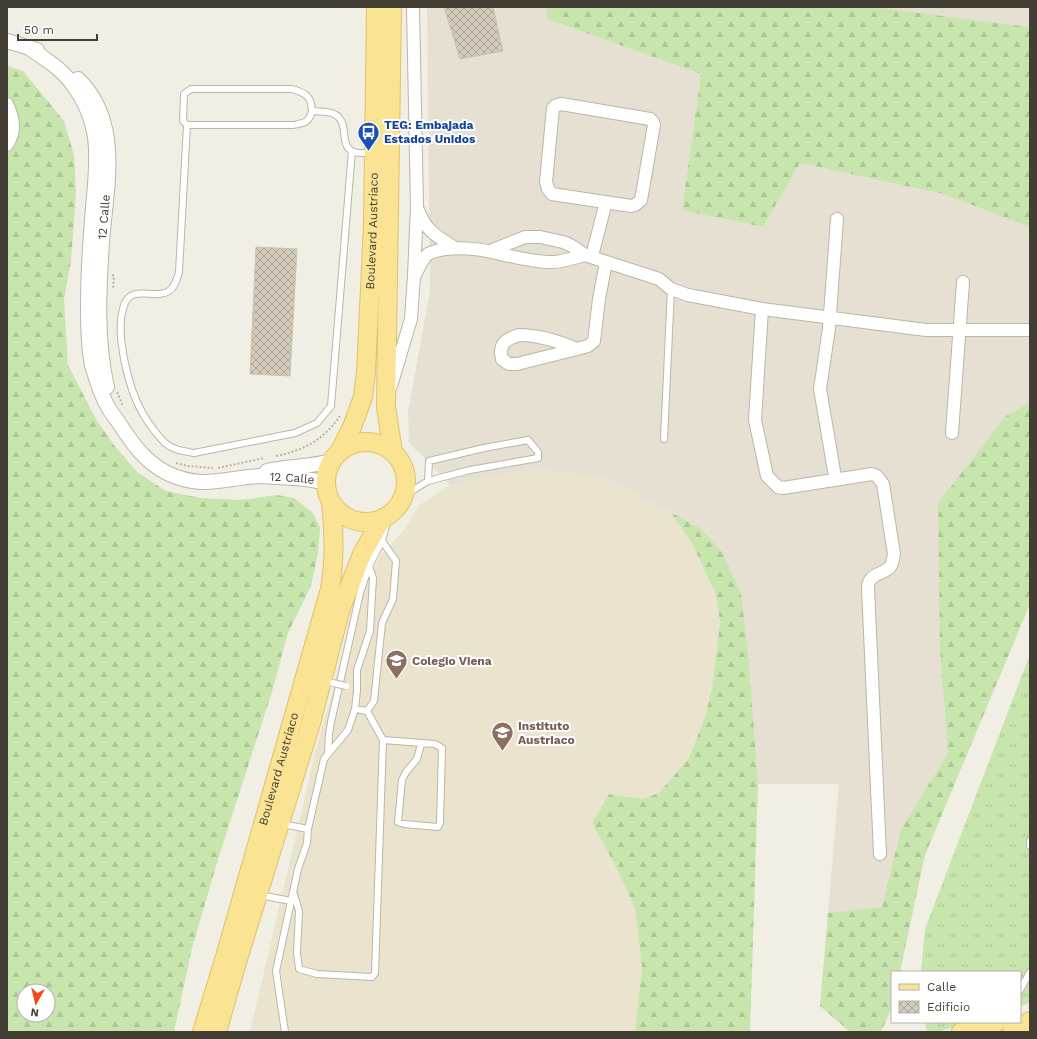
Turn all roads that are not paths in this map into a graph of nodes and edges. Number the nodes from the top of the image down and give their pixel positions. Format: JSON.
{"nodes":[{"id":1,"x":376,"y":7,"type":"edge"},
{"id":2,"x":392,"y":7,"type":"edge"},
{"id":3,"x":414,"y":7,"type":"edge"},
{"id":4,"x":7,"y":41,"type":"edge"},
{"id":5,"x":7,"y":104,"type":"edge"},
{"id":6,"x":312,"y":111,"type":"junction"},
{"id":7,"x":188,"y":125,"type":"junction"},
{"id":8,"x":7,"y":145,"type":"edge"},
{"id":9,"x":352,"y":151,"type":"junction"},
{"id":10,"x":364,"y":153,"type":"dead end"},
{"id":11,"x":606,"y":202,"type":"junction"},
{"id":12,"x":417,"y":207,"type":"junction"},
{"id":13,"x":836,"y":219,"type":"dead end"},
{"id":14,"x":455,"y":248,"type":"junction"},
{"id":15,"x":490,"y":251,"type":"junction"},
{"id":16,"x":588,"y":255,"type":"junction"},
{"id":17,"x":606,"y":262,"type":"junction"},
{"id":18,"x":414,"y":276,"type":"junction"},
{"id":19,"x":963,"y":282,"type":"dead end"},
{"id":20,"x":672,"y":289,"type":"junction"},
{"id":21,"x":762,"y":309,"type":"junction"},
{"id":22,"x":830,"y":318,"type":"junction"},
{"id":23,"x":960,"y":330,"type":"junction"},
{"id":24,"x":1030,"y":330,"type":"edge"},
{"id":25,"x":577,"y":349,"type":"junction"},
{"id":26,"x":386,"y":407,"type":"junction"},
{"id":27,"x":952,"y":433,"type":"dead end"},
{"id":28,"x":664,"y":440,"type":"dead end"},
{"id":29,"x":393,"y":452,"type":"junction"},
{"id":30,"x":336,"y":456,"type":"junction"},
{"id":31,"x":259,"y":476,"type":"junction"},
{"id":32,"x":836,"y":480,"type":"junction"},
{"id":33,"x":428,"y":481,"type":"junction"},
{"id":34,"x":326,"y":483,"type":"junction"},
{"id":35,"x":405,"y":494,"type":"junction"},
{"id":36,"x":331,"y":502,"type":"junction"},
{"id":37,"x":385,"y":518,"type":"junction"},
{"id":38,"x":382,"y":541,"type":"junction"},
{"id":39,"x":369,"y":566,"type":"junction"},
{"id":40,"x":357,"y":691,"type":"junction"},
{"id":41,"x":354,"y":709,"type":"junction"},
{"id":42,"x":367,"y":711,"type":"junction"},
{"id":43,"x":311,"y":723,"type":"junction"},
{"id":44,"x":383,"y":740,"type":"junction"},
{"id":45,"x":421,"y":744,"type":"junction"},
{"id":46,"x":328,"y":754,"type":"junction"},
{"id":47,"x":280,"y":824,"type":"junction"},
{"id":48,"x":308,"y":828,"type":"junction"},
{"id":49,"x":1030,"y":841,"type":"edge"},
{"id":50,"x":1030,"y":846,"type":"edge"},
{"id":51,"x":880,"y":854,"type":"dead end"},
{"id":52,"x":293,"y":892,"type":"junction"},
{"id":53,"x":258,"y":895,"type":"junction"},
{"id":54,"x":291,"y":901,"type":"junction"},
{"id":55,"x":1030,"y":972,"type":"edge"},
{"id":56,"x":1021,"y":988,"type":"edge"},
{"id":57,"x":1030,"y":1021,"type":"edge"},
{"id":58,"x":992,"y":1023,"type":"edge"},
{"id":59,"x":202,"y":1032,"type":"edge"},
{"id":60,"x":218,"y":1032,"type":"edge"},
{"id":61,"x":285,"y":1032,"type":"edge"},
{"id":62,"x":961,"y":1032,"type":"edge"},
{"id":63,"x":1030,"y":1032,"type":"edge"}],
"edges":[{"from":1,"to":30,"type":"main road","name":"Boulevard Austríaco"},
{"from":2,"to":26,"type":"main road","name":"Boulevard Austríaco"},
{"from":3,"to":12,"type":"street"},
{"from":4,"to":31,"type":"street","name":"12 Calle"},
{"from":5,"to":8,"type":"street"},
{"from":6,"to":7,"type":"lane"},
{"from":6,"to":7,"type":"lane"},
{"from":6,"to":9,"type":"lane"},
{"from":7,"to":9,"type":"lane"},
{"from":9,"to":10,"type":"lane"},
{"from":11,"to":11,"type":"street"},
{"from":11,"to":16,"type":"street"},
{"from":12,"to":14,"type":"street"},
{"from":12,"to":18,"type":"street"},
{"from":13,"to":22,"type":"street"},
{"from":14,"to":15,"type":"street"},
{"from":14,"to":18,"type":"street"},
{"from":15,"to":16,"type":"street"},
{"from":15,"to":16,"type":"street"},
{"from":16,"to":17,"type":"street"},
{"from":17,"to":20,"type":"street"},
{"from":17,"to":25,"type":"street"},
{"from":18,"to":26,"type":"street"},
{"from":19,"to":23,"type":"street"},
{"from":20,"to":21,"type":"street"},
{"from":20,"to":28,"type":"lane"},
{"from":21,"to":22,"type":"street"},
{"from":21,"to":32,"type":"street"},
{"from":22,"to":23,"type":"street"},
{"from":22,"to":32,"type":"street"},
{"from":23,"to":24,"type":"street"},
{"from":23,"to":27,"type":"street"},
{"from":25,"to":25,"type":"street"},
{"from":26,"to":29,"type":"main road","name":"Boulevard Austríaco"},
{"from":29,"to":30,"type":"main road"},
{"from":29,"to":35,"type":"main road"},
{"from":30,"to":31,"type":"street","name":"12 Calle"},
{"from":30,"to":34,"type":"main road"},
{"from":31,"to":34,"type":"street","name":"12 Calle"},
{"from":32,"to":51,"type":"street"},
{"from":33,"to":33,"type":"lane"},
{"from":33,"to":35,"type":"lane"},
{"from":34,"to":36,"type":"main road"},
{"from":35,"to":37,"type":"main road"},
{"from":36,"to":37,"type":"main road"},
{"from":36,"to":59,"type":"main road","name":"Boulevard Austríaco"},
{"from":37,"to":38,"type":"lane"},
{"from":37,"to":43,"type":"main road","name":"Boulevard Austríaco"},
{"from":38,"to":39,"type":"lane"},
{"from":38,"to":42,"type":"lane"},
{"from":39,"to":40,"type":"lane"},
{"from":39,"to":46,"type":"lane"},
{"from":40,"to":41,"type":"lane"},
{"from":40,"to":43,"type":"lane","bridge":true},
{"from":41,"to":42,"type":"lane"},
{"from":41,"to":46,"type":"lane"},
{"from":42,"to":44,"type":"lane"},
{"from":43,"to":47,"type":"main road","name":"Boulevard Austríaco"},
{"from":44,"to":45,"type":"lane"},
{"from":44,"to":52,"type":"lane"},
{"from":45,"to":45,"type":"lane"},
{"from":46,"to":48,"type":"lane"},
{"from":47,"to":48,"type":"lane"},
{"from":47,"to":53,"type":"main road","name":"Boulevard Austríaco"},
{"from":48,"to":52,"type":"lane"},
{"from":49,"to":50,"type":"lane"},
{"from":52,"to":54,"type":"lane"},
{"from":53,"to":54,"type":"lane"},
{"from":53,"to":60,"type":"main road","name":"Boulevard Austríaco"},
{"from":54,"to":61,"type":"lane"},
{"from":55,"to":56,"type":"lane"},
{"from":57,"to":63,"type":"main road"},
{"from":58,"to":62,"type":"main road"}]}
